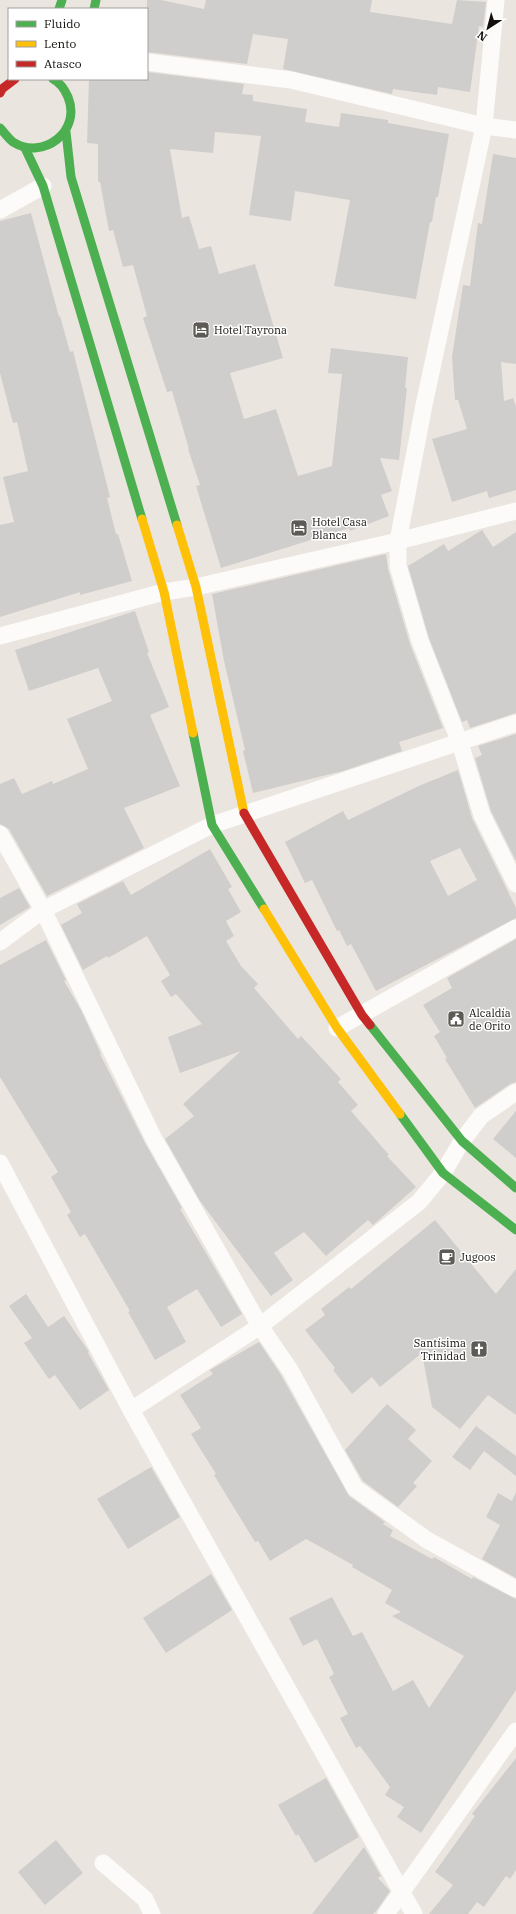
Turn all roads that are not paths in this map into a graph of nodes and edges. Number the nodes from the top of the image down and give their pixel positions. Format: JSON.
{"nodes":[{"id":1,"x":496,"y":0,"type":"edge"},
{"id":2,"x":148,"y":62,"type":"edge"},
{"id":3,"x":55,"y":80,"type":"edge"},
{"id":4,"x":73,"y":85,"type":"dead end"},
{"id":5,"x":70,"y":98,"type":"junction"},
{"id":6,"x":484,"y":126,"type":"junction"},
{"id":7,"x":0,"y":128,"type":"edge"},
{"id":8,"x":516,"y":130,"type":"edge"},
{"id":9,"x":66,"y":132,"type":"junction"},
{"id":10,"x":25,"y":148,"type":"junction"},
{"id":11,"x":43,"y":186,"type":"junction"},
{"id":12,"x":0,"y":210,"type":"edge"},
{"id":13,"x":516,"y":511,"type":"edge"},
{"id":14,"x":398,"y":540,"type":"junction"},
{"id":15,"x":196,"y":587,"type":"junction"},
{"id":16,"x":164,"y":592,"type":"junction"},
{"id":17,"x":0,"y":636,"type":"edge"},
{"id":18,"x":516,"y":723,"type":"edge"},
{"id":19,"x":460,"y":743,"type":"junction"},
{"id":20,"x":244,"y":815,"type":"junction"},
{"id":21,"x":212,"y":825,"type":"junction"},
{"id":22,"x":0,"y":834,"type":"edge"},
{"id":23,"x":516,"y":884,"type":"edge"},
{"id":24,"x":43,"y":910,"type":"junction"},
{"id":25,"x":516,"y":928,"type":"edge"},
{"id":26,"x":0,"y":942,"type":"edge"},
{"id":27,"x":362,"y":1015,"type":"junction"},
{"id":28,"x":337,"y":1028,"type":"junction"},
{"id":29,"x":516,"y":1092,"type":"edge"},
{"id":30,"x":462,"y":1141,"type":"junction"},
{"id":31,"x":0,"y":1163,"type":"edge"},
{"id":32,"x":443,"y":1173,"type":"junction"},
{"id":33,"x":516,"y":1188,"type":"edge"},
{"id":34,"x":516,"y":1230,"type":"edge"},
{"id":35,"x":260,"y":1326,"type":"junction"},
{"id":36,"x":131,"y":1410,"type":"junction"},
{"id":37,"x":516,"y":1589,"type":"edge"},
{"id":38,"x":516,"y":1731,"type":"edge"},
{"id":39,"x":103,"y":1863,"type":"dead end"},
{"id":40,"x":401,"y":1894,"type":"junction"},
{"id":41,"x":152,"y":1914,"type":"edge"},
{"id":42,"x":386,"y":1914,"type":"edge"},
{"id":43,"x":414,"y":1914,"type":"edge"}],
"edges":[{"from":1,"to":6,"type":"street"},
{"from":2,"to":6,"type":"street"},
{"from":3,"to":5,"type":"main road"},
{"from":4,"to":5,"type":"main road"},
{"from":5,"to":9,"type":"main road"},
{"from":6,"to":8,"type":"street"},
{"from":6,"to":14,"type":"street"},
{"from":7,"to":10,"type":"main road"},
{"from":9,"to":10,"type":"main road"},
{"from":9,"to":15,"type":"main road"},
{"from":10,"to":11,"type":"main road"},
{"from":11,"to":12,"type":"street"},
{"from":11,"to":16,"type":"main road"},
{"from":13,"to":14,"type":"street"},
{"from":14,"to":15,"type":"street"},
{"from":14,"to":19,"type":"street"},
{"from":15,"to":16,"type":"street"},
{"from":15,"to":20,"type":"main road"},
{"from":16,"to":17,"type":"street"},
{"from":16,"to":21,"type":"main road"},
{"from":18,"to":19,"type":"street"},
{"from":19,"to":20,"type":"street"},
{"from":19,"to":23,"type":"street"},
{"from":20,"to":21,"type":"street"},
{"from":20,"to":27,"type":"main road"},
{"from":21,"to":24,"type":"street"},
{"from":21,"to":28,"type":"main road"},
{"from":22,"to":24,"type":"street"},
{"from":24,"to":26,"type":"street"},
{"from":24,"to":35,"type":"street"},
{"from":25,"to":27,"type":"street"},
{"from":27,"to":28,"type":"street"},
{"from":27,"to":30,"type":"main road"},
{"from":28,"to":32,"type":"main road"},
{"from":29,"to":30,"type":"street"},
{"from":30,"to":32,"type":"street"},
{"from":30,"to":33,"type":"main road"},
{"from":31,"to":36,"type":"street"},
{"from":32,"to":34,"type":"main road"},
{"from":32,"to":35,"type":"street"},
{"from":35,"to":36,"type":"street"},
{"from":35,"to":37,"type":"street"},
{"from":36,"to":40,"type":"street"},
{"from":38,"to":40,"type":"street"},
{"from":39,"to":41,"type":"street"},
{"from":40,"to":42,"type":"street"},
{"from":40,"to":43,"type":"street"}]}
